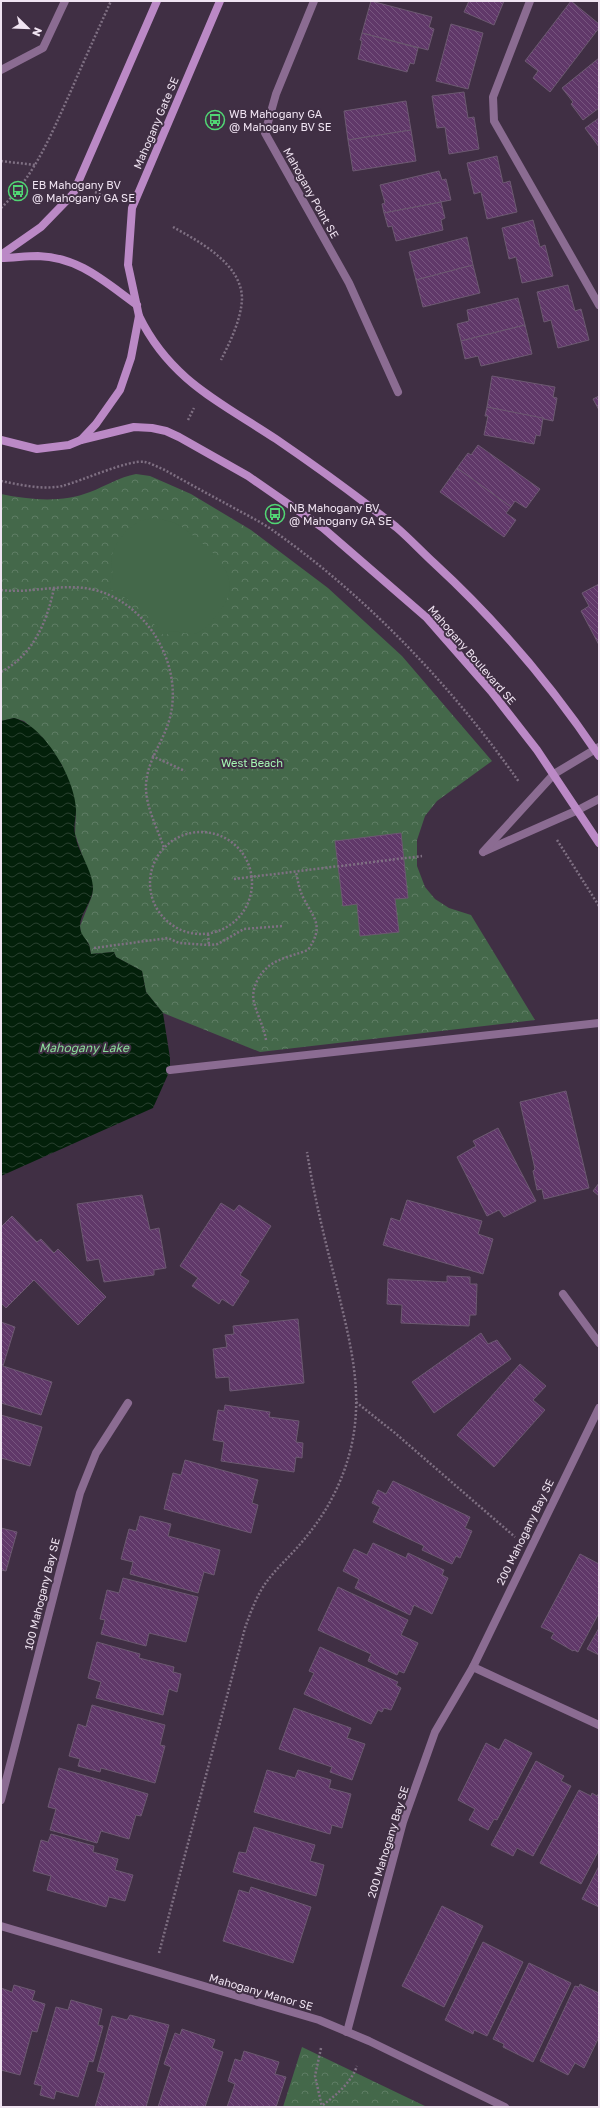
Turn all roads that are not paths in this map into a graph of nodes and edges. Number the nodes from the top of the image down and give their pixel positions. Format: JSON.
{"nodes":[{"id":1,"x":64,"y":1,"type":"edge"},
{"id":2,"x":157,"y":1,"type":"edge"},
{"id":3,"x":220,"y":1,"type":"edge"},
{"id":4,"x":314,"y":1,"type":"edge"},
{"id":5,"x":530,"y":1,"type":"edge"},
{"id":6,"x":1,"y":70,"type":"edge"},
{"id":7,"x":1,"y":255,"type":"edge"},
{"id":8,"x":1,"y":258,"type":"edge"},
{"id":9,"x":137,"y":305,"type":"junction"},
{"id":10,"x":599,"y":305,"type":"edge"},
{"id":11,"x":139,"y":316,"type":"junction"},
{"id":12,"x":398,"y":392,"type":"dead end"},
{"id":13,"x":1,"y":440,"type":"edge"},
{"id":14,"x":81,"y":440,"type":"junction"},
{"id":15,"x":597,"y":751,"type":"edge"},
{"id":16,"x":554,"y":774,"type":"junction"},
{"id":17,"x":599,"y":799,"type":"edge"},
{"id":18,"x":578,"y":810,"type":"junction"},
{"id":19,"x":599,"y":843,"type":"edge"},
{"id":20,"x":599,"y":1023,"type":"edge"},
{"id":21,"x":170,"y":1070,"type":"dead end"},
{"id":22,"x":563,"y":1294,"type":"dead end"},
{"id":23,"x":599,"y":1343,"type":"edge"},
{"id":24,"x":128,"y":1404,"type":"dead end"},
{"id":25,"x":599,"y":1408,"type":"edge"},
{"id":26,"x":473,"y":1667,"type":"junction"},
{"id":27,"x":599,"y":1725,"type":"edge"},
{"id":28,"x":1,"y":1800,"type":"edge"},
{"id":29,"x":1,"y":1926,"type":"edge"},
{"id":30,"x":347,"y":2032,"type":"junction"},
{"id":31,"x":505,"y":2107,"type":"edge"}],
"edges":[{"from":1,"to":6,"type":"street"},
{"from":2,"to":7,"type":"street"},
{"from":3,"to":9,"type":"street","name":"Mahogany Gate SE"},
{"from":4,"to":12,"type":"street","name":"Mahogany Point SE"},
{"from":5,"to":10,"type":"street"},
{"from":8,"to":9,"type":"street"},
{"from":9,"to":11,"type":"street","name":"Mahogany Gate SE"},
{"from":11,"to":14,"type":"street"},
{"from":11,"to":15,"type":"street"},
{"from":13,"to":14,"type":"street","name":"Mahogany Boulevard SE"},
{"from":14,"to":16,"type":"street","name":"Mahogany Boulevard SE"},
{"from":15,"to":16,"type":"street"},
{"from":16,"to":18,"type":"street","name":"Mahogany Boulevard SE"},
{"from":16,"to":18,"type":"street"},
{"from":17,"to":18,"type":"street"},
{"from":18,"to":19,"type":"street","name":"Mahogany Boulevard SE"},
{"from":20,"to":21,"type":"street"},
{"from":22,"to":23,"type":"street"},
{"from":24,"to":28,"type":"street","name":"100 Mahogany Bay SE"},
{"from":25,"to":26,"type":"street","name":"200 Mahogany Bay SE"},
{"from":26,"to":27,"type":"street"},
{"from":26,"to":30,"type":"street","name":"200 Mahogany Bay SE"},
{"from":29,"to":30,"type":"street","name":"Mahogany Manor SE"},
{"from":30,"to":31,"type":"street","name":"Mahogany Manor SE"}]}
